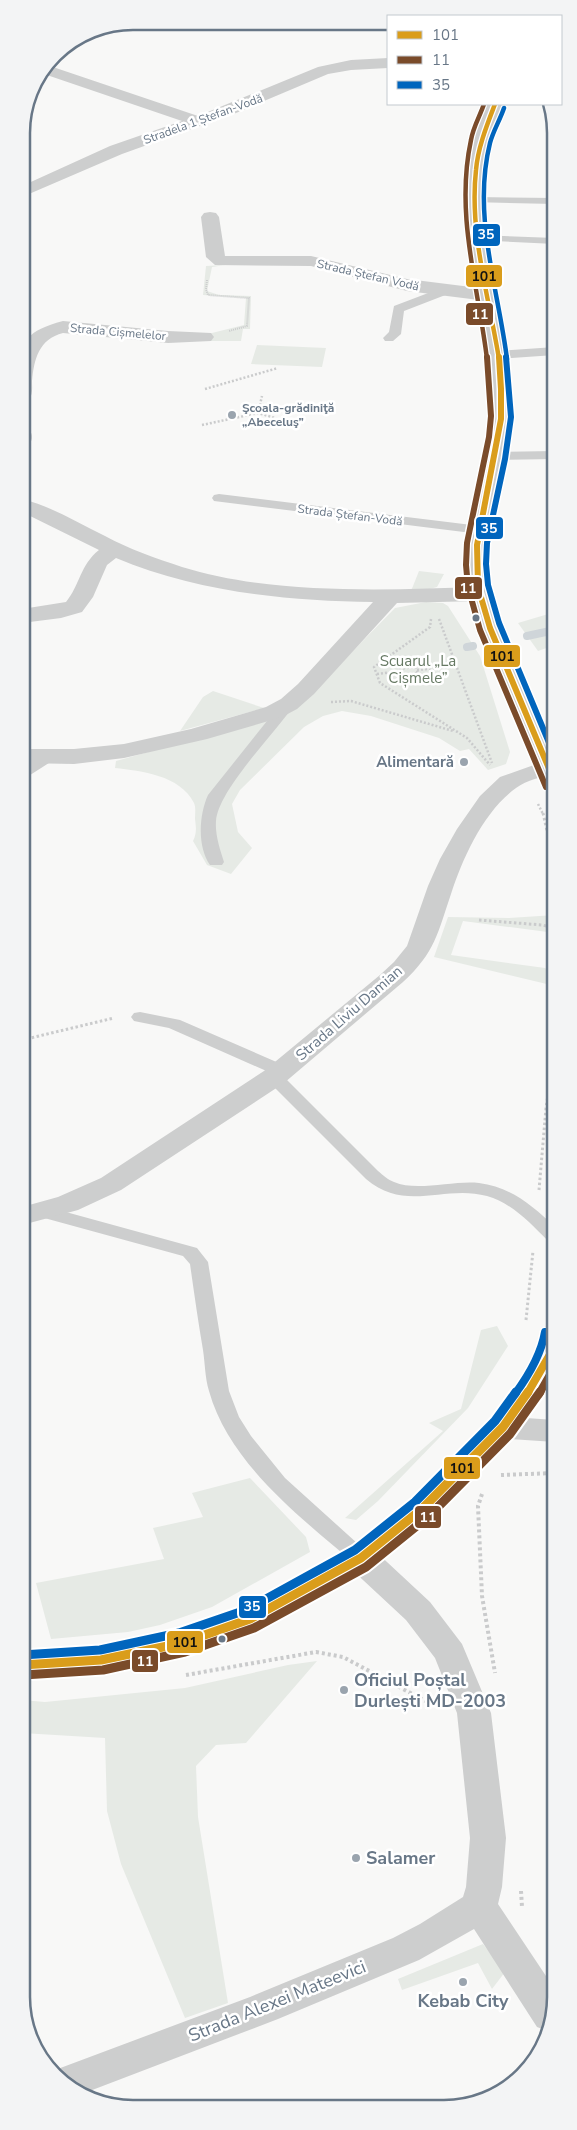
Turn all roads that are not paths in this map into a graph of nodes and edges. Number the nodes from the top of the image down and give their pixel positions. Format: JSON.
{"nodes":[{"id":1,"x":387,"y":62,"type":"edge"},
{"id":2,"x":50,"y":71,"type":"edge"},
{"id":3,"x":495,"y":105,"type":"edge"},
{"id":4,"x":199,"y":121,"type":"junction"},
{"id":5,"x":30,"y":188,"type":"edge"},
{"id":6,"x":475,"y":200,"type":"junction"},
{"id":7,"x":547,"y":201,"type":"edge"},
{"id":8,"x":210,"y":216,"type":"dead end"},
{"id":9,"x":479,"y":238,"type":"junction"},
{"id":10,"x":547,"y":241,"type":"edge"},
{"id":11,"x":444,"y":291,"type":"junction"},
{"id":12,"x":487,"y":295,"type":"junction"},
{"id":13,"x":204,"y":337,"type":"road end"},
{"id":14,"x":389,"y":338,"type":"dead end"},
{"id":15,"x":30,"y":346,"type":"edge"},
{"id":16,"x":547,"y":352,"type":"edge"},
{"id":17,"x":498,"y":355,"type":"junction"},
{"id":18,"x":547,"y":455,"type":"edge"},
{"id":19,"x":496,"y":456,"type":"junction"},
{"id":20,"x":219,"y":498,"type":"dead end"},
{"id":21,"x":30,"y":508,"type":"edge"},
{"id":22,"x":480,"y":530,"type":"junction"},
{"id":23,"x":115,"y":548,"type":"junction"},
{"id":24,"x":479,"y":594,"type":"junction"},
{"id":25,"x":391,"y":596,"type":"junction"},
{"id":26,"x":30,"y":615,"type":"edge"},
{"id":27,"x":288,"y":704,"type":"junction"},
{"id":28,"x":30,"y":757,"type":"edge"},
{"id":29,"x":47,"y":758,"type":"junction"},
{"id":30,"x":547,"y":763,"type":"edge"},
{"id":31,"x":30,"y":769,"type":"edge"},
{"id":32,"x":547,"y":775,"type":"edge"},
{"id":33,"x":216,"y":862,"type":"dead end"},
{"id":34,"x":140,"y":1017,"type":"road end"},
{"id":35,"x":278,"y":1074,"type":"junction"},
{"id":36,"x":33,"y":1214,"type":"edge"},
{"id":37,"x":547,"y":1229,"type":"edge"},
{"id":38,"x":547,"y":1360,"type":"edge"},
{"id":39,"x":503,"y":1427,"type":"junction"},
{"id":40,"x":547,"y":1430,"type":"edge"},
{"id":41,"x":361,"y":1558,"type":"junction"},
{"id":42,"x":30,"y":1664,"type":"edge"},
{"id":43,"x":479,"y":1906,"type":"junction"},
{"id":44,"x":546,"y":2010,"type":"edge"},
{"id":45,"x":73,"y":2080,"type":"edge"}],
"edges":[{"from":1,"to":4,"type":"street","name":"Stradela 1 Ștefan-Vodă"},
{"from":2,"to":4,"type":"street"},
{"from":3,"to":6,"type":"street"},
{"from":4,"to":5,"type":"street","name":"Stradela 1 Ștefan-Vodă"},
{"from":6,"to":7,"type":"lane"},
{"from":6,"to":9,"type":"street"},
{"from":8,"to":11,"type":"street","name":"Strada Ștefan Vodă"},
{"from":9,"to":10,"type":"lane"},
{"from":9,"to":12,"type":"street"},
{"from":11,"to":12,"type":"street","name":"Strada Ștefan Vodă"},
{"from":11,"to":14,"type":"lane","name":"Strada Ștefan Vodă"},
{"from":12,"to":17,"type":"street"},
{"from":13,"to":15,"type":"street","name":"Strada Cișmelelor"},
{"from":16,"to":17,"type":"lane"},
{"from":17,"to":19,"type":"street"},
{"from":18,"to":19,"type":"lane"},
{"from":19,"to":22,"type":"street"},
{"from":20,"to":22,"type":"lane","name":"Strada Ștefan-Vodă"},
{"from":21,"to":23,"type":"street"},
{"from":22,"to":24,"type":"street"},
{"from":23,"to":25,"type":"street"},
{"from":23,"to":26,"type":"street"},
{"from":24,"to":25,"type":"street"},
{"from":24,"to":30,"type":"street"},
{"from":25,"to":27,"type":"street"},
{"from":27,"to":29,"type":"street"},
{"from":27,"to":33,"type":"lane"},
{"from":28,"to":29,"type":"street"},
{"from":29,"to":31,"type":"lane"},
{"from":32,"to":35,"type":"street","name":"Strada Liviu Damian"},
{"from":34,"to":35,"type":"lane","name":"Strada Liviu Damian"},
{"from":35,"to":36,"type":"street","name":"Strada Liviu Damian"},
{"from":35,"to":37,"type":"lane"},
{"from":36,"to":41,"type":"lane"},
{"from":38,"to":39,"type":"street"},
{"from":39,"to":40,"type":"street"},
{"from":39,"to":41,"type":"street"},
{"from":41,"to":42,"type":"street"},
{"from":41,"to":43,"type":"street"},
{"from":43,"to":44,"type":"street"},
{"from":43,"to":45,"type":"street","name":"Strada Alexei Mateevici"}]}
